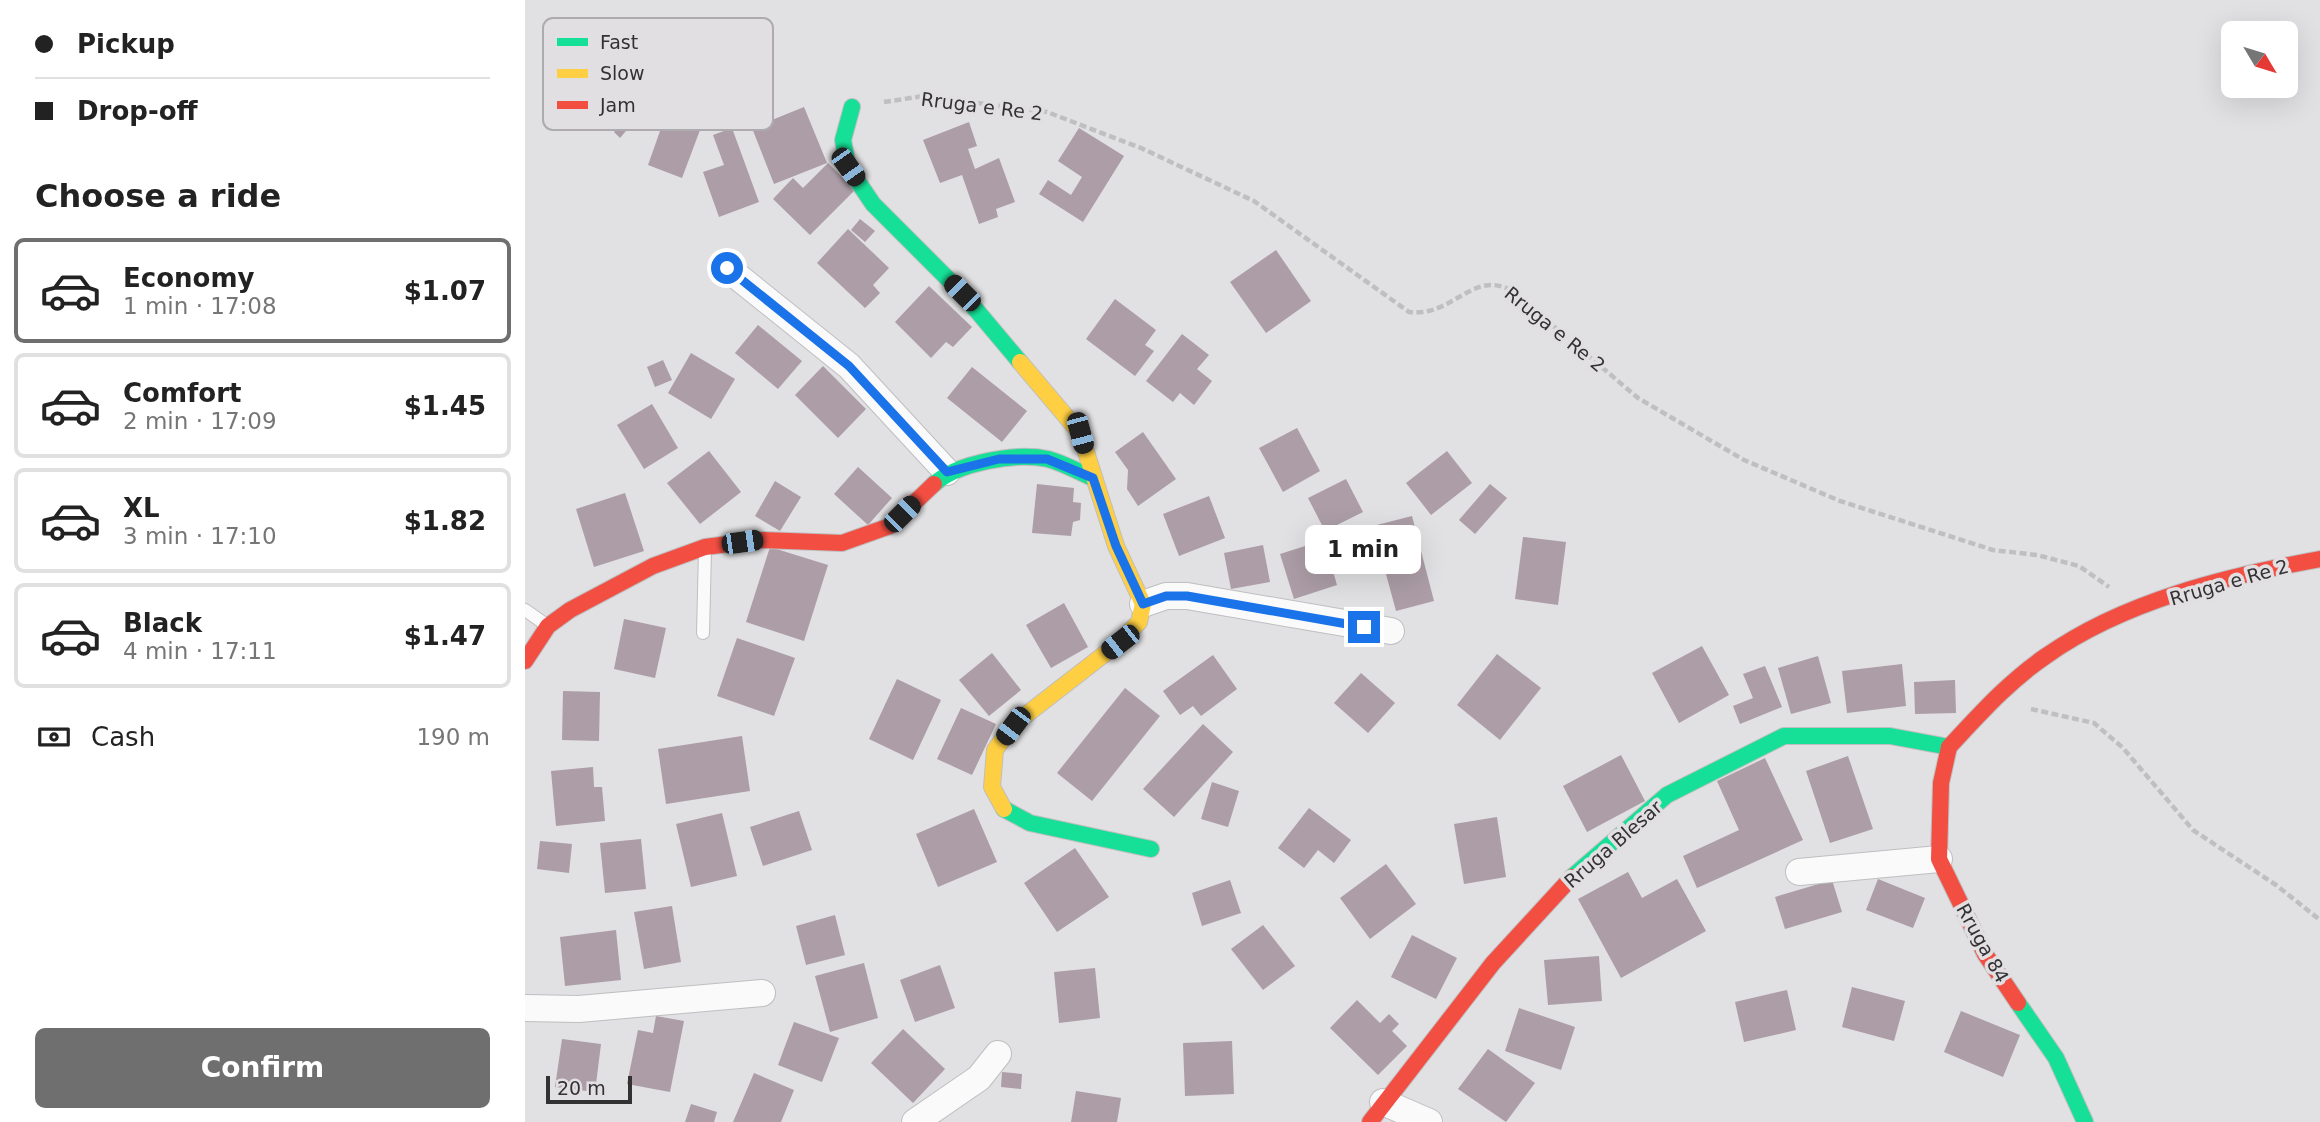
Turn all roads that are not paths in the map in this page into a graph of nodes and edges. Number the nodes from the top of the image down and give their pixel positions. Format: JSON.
{"nodes":[{"id":1,"x":852,"y":107,"type":"road end"},
{"id":2,"x":727,"y":268,"type":"dead end"},
{"id":3,"x":947,"y":472,"type":"junction"},
{"id":4,"x":1093,"y":478,"type":"junction"},
{"id":5,"x":705,"y":547,"type":"junction"},
{"id":6,"x":2320,"y":559,"type":"edge"},
{"id":7,"x":1143,"y":604,"type":"junction"},
{"id":8,"x":525,"y":610,"type":"edge"},
{"id":9,"x":548,"y":626,"type":"junction"},
{"id":10,"x":1391,"y":631,"type":"dead end"},
{"id":11,"x":703,"y":633,"type":"dead end"},
{"id":12,"x":525,"y":661,"type":"edge"},
{"id":13,"x":1949,"y":747,"type":"junction"},
{"id":14,"x":1151,"y":849,"type":"dead end"},
{"id":15,"x":1939,"y":859,"type":"junction"},
{"id":16,"x":1800,"y":872,"type":"dead end"},
{"id":17,"x":762,"y":993,"type":"dead end"},
{"id":18,"x":525,"y":1008,"type":"edge"},
{"id":19,"x":998,"y":1054,"type":"dead end"},
{"id":20,"x":1377,"y":1112,"type":"edge"},
{"id":21,"x":915,"y":1122,"type":"edge"},
{"id":22,"x":1429,"y":1122,"type":"edge"},
{"id":23,"x":2085,"y":1122,"type":"edge"}],
"edges":[{"from":1,"to":4,"type":"street"},
{"from":2,"to":3,"type":"street"},
{"from":3,"to":4,"type":"street"},
{"from":3,"to":5,"type":"street"},
{"from":4,"to":7,"type":"street"},
{"from":5,"to":9,"type":"street"},
{"from":5,"to":11,"type":"lane"},
{"from":6,"to":13,"type":"street","name":"Rruga e Re 2"},
{"from":7,"to":10,"type":"street"},
{"from":7,"to":14,"type":"street"},
{"from":8,"to":9,"type":"lane"},
{"from":9,"to":12,"type":"street"},
{"from":13,"to":15,"type":"street","name":"Rruga 84"},
{"from":13,"to":20,"type":"street","name":"Rruga Blesar"},
{"from":15,"to":16,"type":"street"},
{"from":15,"to":23,"type":"street","name":"Rruga 84"},
{"from":17,"to":18,"type":"street"},
{"from":19,"to":21,"type":"street"},
{"from":20,"to":22,"type":"street"}]}
